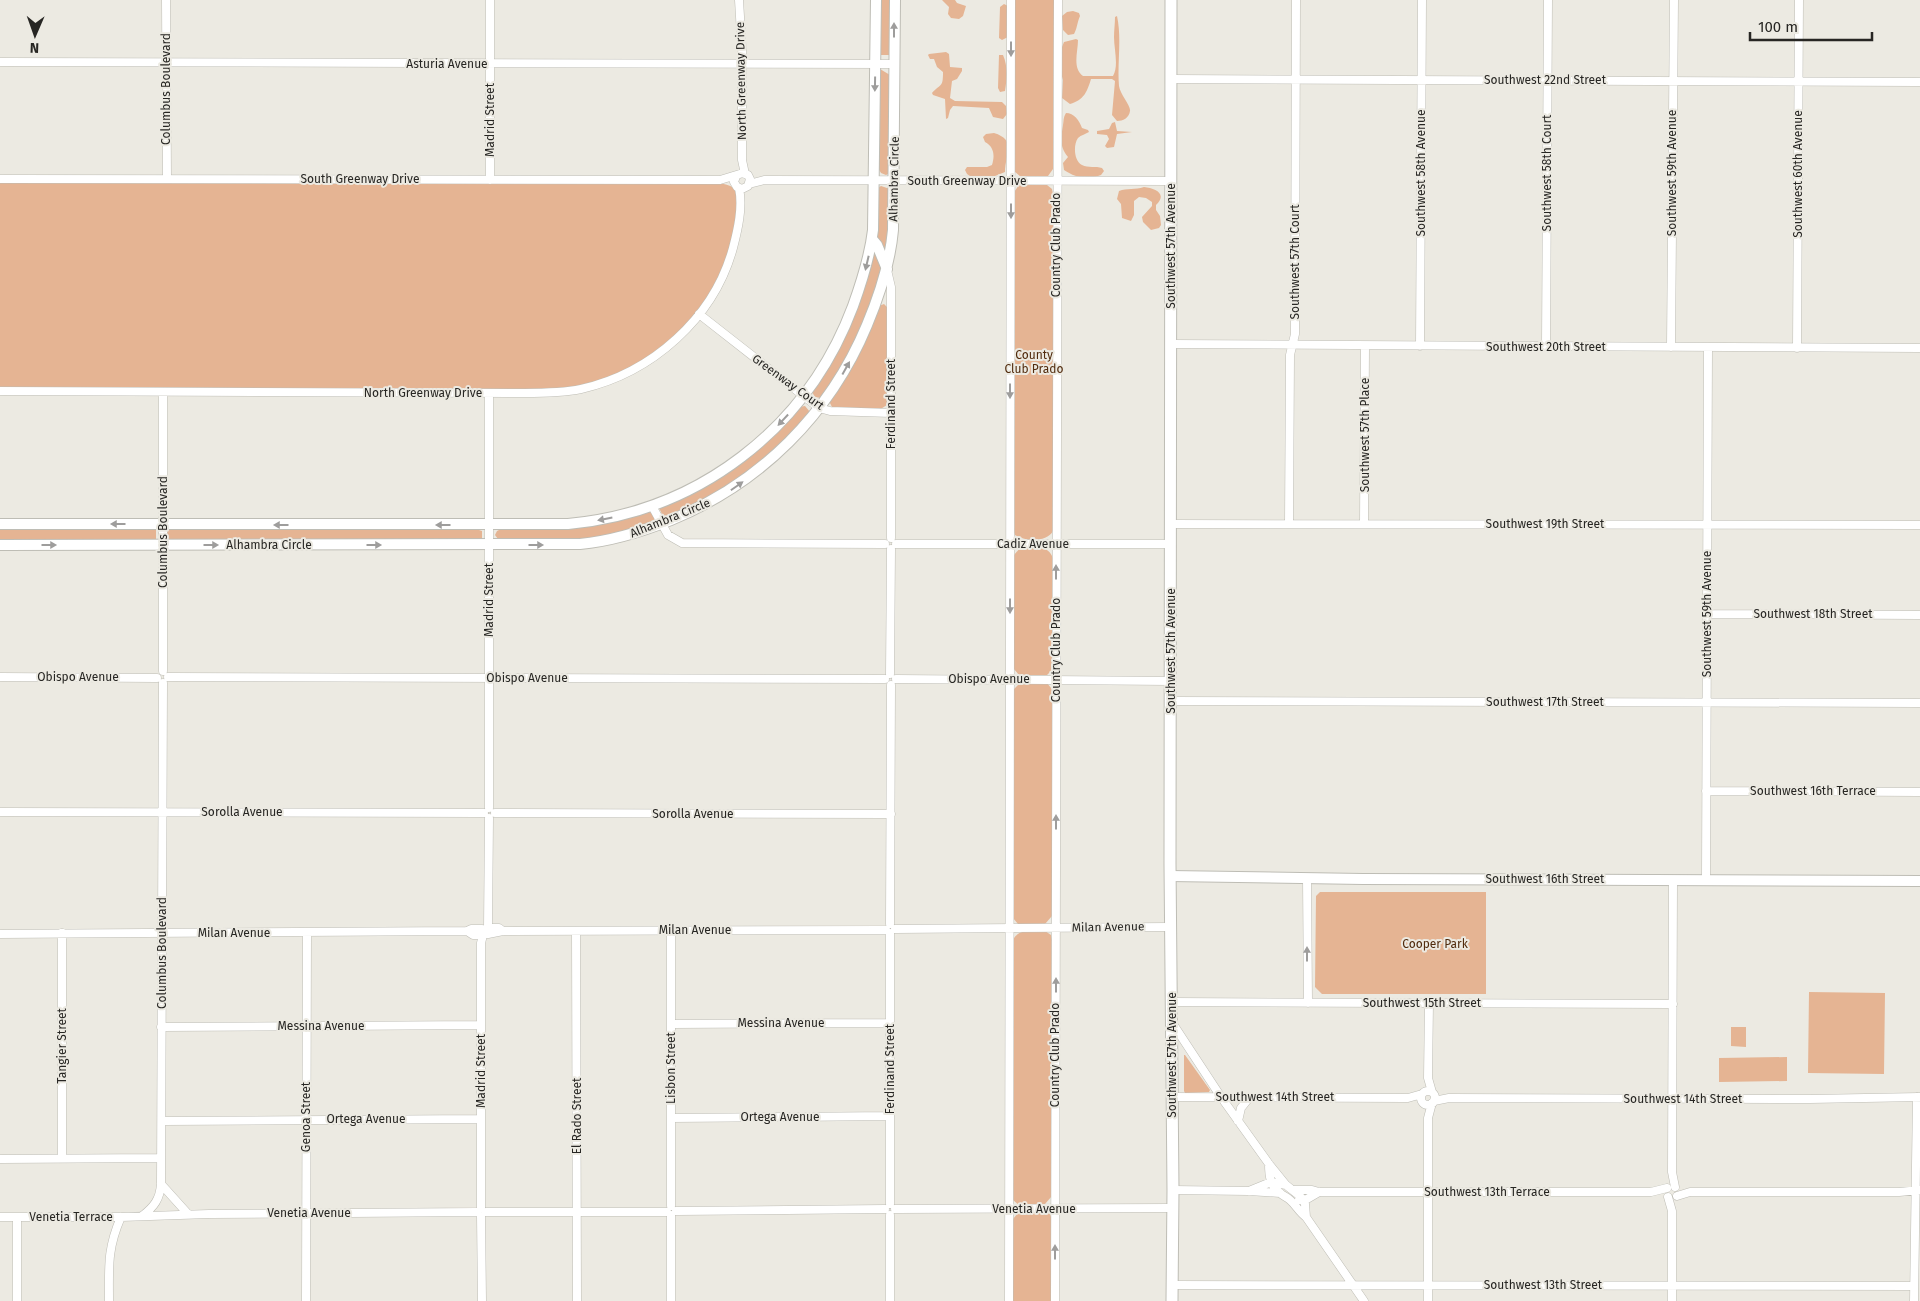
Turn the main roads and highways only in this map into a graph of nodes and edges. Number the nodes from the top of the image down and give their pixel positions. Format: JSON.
{"nodes":[{"id":1,"x":1171,"y":0,"type":"edge"},
{"id":2,"x":1172,"y":1301,"type":"edge"}],
"edges":[{"from":1,"to":2,"type":"main road","name":"Southwest 57th Avenue"}]}
